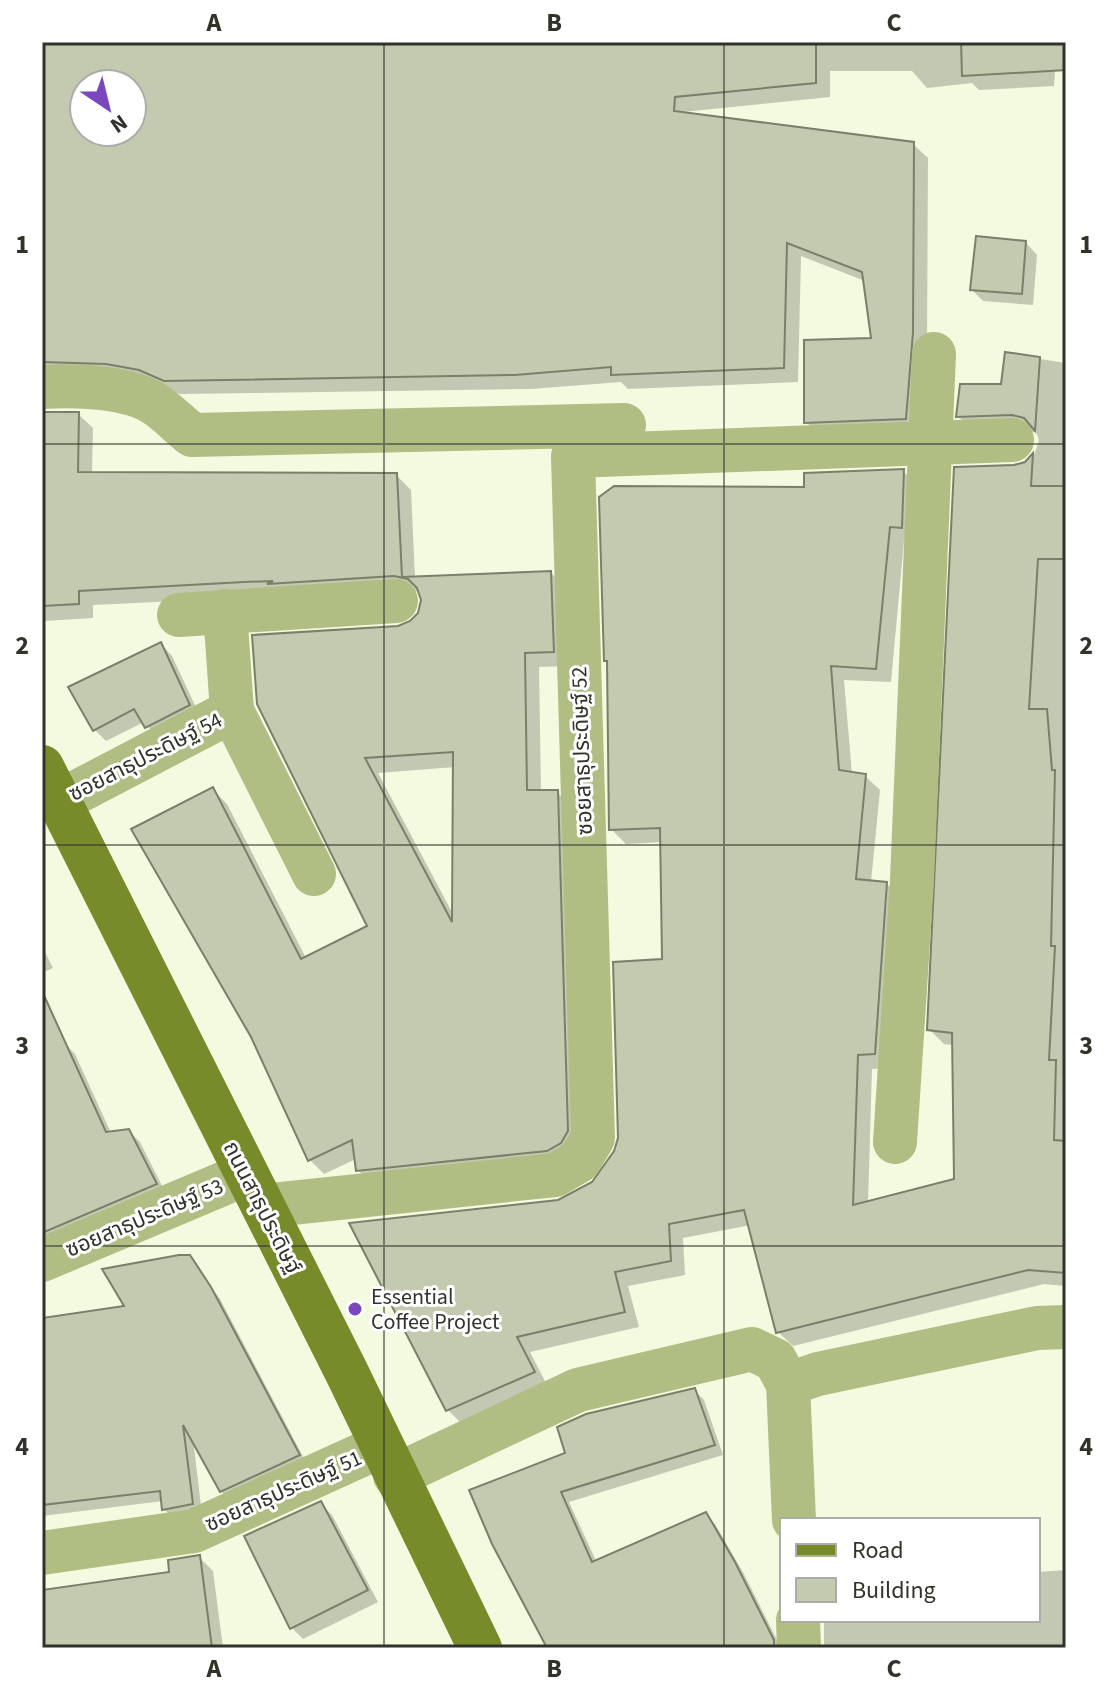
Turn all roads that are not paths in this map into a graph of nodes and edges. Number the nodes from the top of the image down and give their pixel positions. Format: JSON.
{"nodes":[{"id":1,"x":934,"y":354,"type":"dead end"},
{"id":2,"x":42,"y":387,"type":"edge"},
{"id":3,"x":751,"y":422,"type":"dead end"},
{"id":4,"x":1012,"y":440,"type":"dead end"},
{"id":5,"x":930,"y":443,"type":"junction"},
{"id":6,"x":396,"y":601,"type":"dead end"},
{"id":7,"x":225,"y":611,"type":"junction"},
{"id":8,"x":179,"y":615,"type":"dead end"},
{"id":9,"x":232,"y":711,"type":"junction"},
{"id":10,"x":50,"y":784,"type":"edge"},
{"id":11,"x":314,"y":874,"type":"dead end"},
{"id":12,"x":895,"y":1142,"type":"dead end"},
{"id":13,"x":255,"y":1190,"type":"junction"},
{"id":14,"x":42,"y":1260,"type":"edge"},
{"id":15,"x":1066,"y":1327,"type":"edge"},
{"id":16,"x":788,"y":1384,"type":"junction"},
{"id":17,"x":388,"y":1461,"type":"junction"},
{"id":18,"x":794,"y":1518,"type":"edge"},
{"id":19,"x":42,"y":1553,"type":"edge"},
{"id":20,"x":798,"y":1622,"type":"edge"},
{"id":21,"x":469,"y":1647,"type":"edge"},
{"id":22,"x":799,"y":1648,"type":"edge"}],
"edges":[{"from":1,"to":5,"type":"street"},
{"from":2,"to":3,"type":"street"},
{"from":4,"to":5,"type":"street","name":"ซอยสาธุประดิษฐ์ 52"},
{"from":5,"to":12,"type":"street"},
{"from":5,"to":13,"type":"street","name":"ซอยสาธุประดิษฐ์ 52"},
{"from":6,"to":7,"type":"street"},
{"from":7,"to":8,"type":"street"},
{"from":7,"to":9,"type":"street"},
{"from":9,"to":10,"type":"street","name":"ซอยสาธุประดิษฐ์ 54"},
{"from":9,"to":11,"type":"street"},
{"from":10,"to":13,"type":"main road","name":"ถนนสาธุประดิษฐ์"},
{"from":13,"to":14,"type":"street","name":"ซอยสาธุประดิษฐ์ 53"},
{"from":13,"to":17,"type":"main road","name":"ถนนสาธุประดิษฐ์"},
{"from":15,"to":16,"type":"street"},
{"from":16,"to":17,"type":"street","name":"ซอยสาธุประดิษฐ์ 51"},
{"from":16,"to":18,"type":"street"},
{"from":17,"to":19,"type":"street","name":"ซอยสาธุประดิษฐ์ 51"},
{"from":17,"to":21,"type":"main road","name":"ถนนสาธุประดิษฐ์"},
{"from":20,"to":22,"type":"street"}]}
